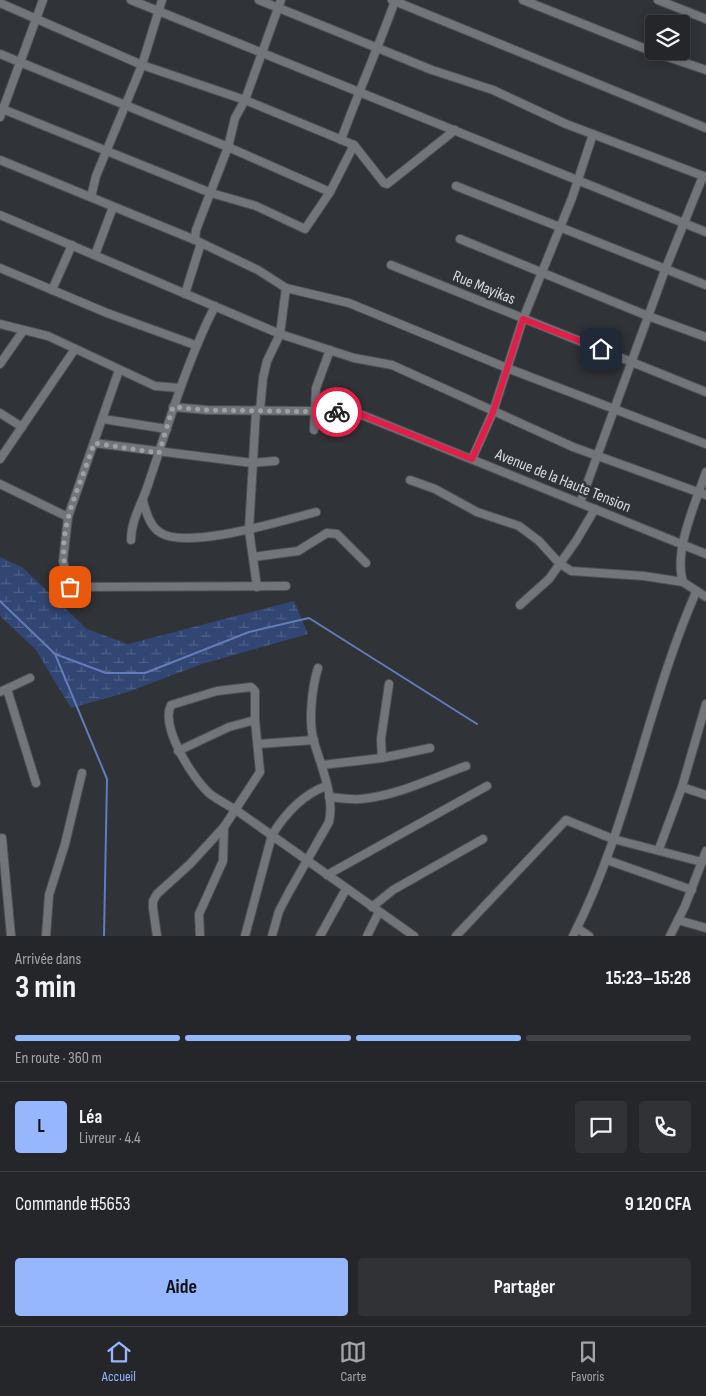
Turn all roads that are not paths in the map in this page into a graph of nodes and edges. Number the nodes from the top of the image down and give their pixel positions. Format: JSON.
{"nodes":[{"id":1,"x":43,"y":0,"type":"edge"},
{"id":2,"x":131,"y":0,"type":"edge"},
{"id":3,"x":162,"y":0,"type":"edge"},
{"id":4,"x":259,"y":0,"type":"edge"},
{"id":5,"x":523,"y":0,"type":"edge"},
{"id":6,"x":658,"y":0,"type":"edge"},
{"id":7,"x":394,"y":1,"type":"edge"},
{"id":8,"x":0,"y":3,"type":"edge"},
{"id":9,"x":280,"y":4,"type":"edge"},
{"id":10,"x":157,"y":11,"type":"junction"},
{"id":11,"x":37,"y":18,"type":"junction"},
{"id":12,"x":706,"y":19,"type":"edge"},
{"id":13,"x":378,"y":48,"type":"junction"},
{"id":14,"x":261,"y":53,"type":"junction"},
{"id":15,"x":0,"y":54,"type":"edge"},
{"id":16,"x":21,"y":63,"type":"junction"},
{"id":17,"x":142,"y":65,"type":"junction"},
{"id":18,"x":706,"y":70,"type":"edge"},
{"id":19,"x":358,"y":92,"type":"junction"},
{"id":20,"x":245,"y":100,"type":"junction"},
{"id":21,"x":125,"y":104,"type":"junction"},
{"id":22,"x":1,"y":111,"type":"edge"},
{"id":23,"x":706,"y":128,"type":"edge"},
{"id":24,"x":455,"y":130,"type":"junction"},
{"id":25,"x":593,"y":134,"type":"junction"},
{"id":26,"x":342,"y":140,"type":"junction"},
{"id":27,"x":354,"y":145,"type":"junction"},
{"id":28,"x":228,"y":147,"type":"junction"},
{"id":29,"x":107,"y":152,"type":"junction"},
{"id":30,"x":0,"y":160,"type":"edge"},
{"id":31,"x":704,"y":177,"type":"edge"},
{"id":32,"x":576,"y":178,"type":"junction"},
{"id":33,"x":456,"y":186,"type":"dead end"},
{"id":34,"x":330,"y":192,"type":"junction"},
{"id":35,"x":211,"y":193,"type":"junction"},
{"id":36,"x":91,"y":197,"type":"junction"},
{"id":37,"x":113,"y":207,"type":"junction"},
{"id":38,"x":0,"y":215,"type":"edge"},
{"id":39,"x":683,"y":224,"type":"junction"},
{"id":40,"x":559,"y":228,"type":"junction"},
{"id":41,"x":706,"y":232,"type":"edge"},
{"id":42,"x":460,"y":239,"type":"dead end"},
{"id":43,"x":198,"y":242,"type":"junction"},
{"id":44,"x":72,"y":245,"type":"junction"},
{"id":45,"x":95,"y":255,"type":"junction"},
{"id":46,"x":391,"y":265,"type":"dead end"},
{"id":47,"x":0,"y":268,"type":"edge"},
{"id":48,"x":665,"y":270,"type":"junction"},
{"id":49,"x":541,"y":272,"type":"junction"},
{"id":50,"x":706,"y":285,"type":"edge"},
{"id":51,"x":286,"y":288,"type":"junction"},
{"id":52,"x":52,"y":290,"type":"junction"},
{"id":53,"x":185,"y":294,"type":"junction"},
{"id":54,"x":215,"y":306,"type":"junction"},
{"id":55,"x":648,"y":316,"type":"junction"},
{"id":56,"x":523,"y":319,"type":"junction"},
{"id":57,"x":0,"y":324,"type":"edge"},
{"id":58,"x":23,"y":331,"type":"junction"},
{"id":59,"x":280,"y":334,"type":"junction"},
{"id":60,"x":706,"y":337,"type":"edge"},
{"id":61,"x":195,"y":345,"type":"junction"},
{"id":62,"x":75,"y":349,"type":"junction"},
{"id":63,"x":330,"y":350,"type":"junction"},
{"id":64,"x":632,"y":361,"type":"junction"},
{"id":65,"x":0,"y":364,"type":"edge"},
{"id":66,"x":507,"y":368,"type":"junction"},
{"id":67,"x":119,"y":370,"type":"junction"},
{"id":68,"x":180,"y":388,"type":"junction"},
{"id":69,"x":706,"y":392,"type":"edge"},
{"id":70,"x":173,"y":407,"type":"junction"},
{"id":71,"x":614,"y":408,"type":"junction"},
{"id":72,"x":258,"y":410,"type":"junction"},
{"id":73,"x":314,"y":411,"type":"junction"},
{"id":74,"x":493,"y":412,"type":"junction"},
{"id":75,"x":0,"y":413,"type":"edge"},
{"id":76,"x":103,"y":419,"type":"junction"},
{"id":77,"x":22,"y":427,"type":"junction"},
{"id":78,"x":167,"y":429,"type":"junction"},
{"id":79,"x":314,"y":430,"type":"dead end"},
{"id":80,"x":94,"y":443,"type":"junction"},
{"id":81,"x":706,"y":444,"type":"edge"},
{"id":82,"x":159,"y":453,"type":"junction"},
{"id":83,"x":598,"y":456,"type":"junction"},
{"id":84,"x":0,"y":459,"type":"edge"},
{"id":85,"x":472,"y":459,"type":"junction"},
{"id":86,"x":275,"y":461,"type":"dead end"},
{"id":87,"x":252,"y":463,"type":"junction"},
{"id":88,"x":706,"y":472,"type":"edge"},
{"id":89,"x":410,"y":480,"type":"dead end"},
{"id":90,"x":0,"y":484,"type":"edge"},
{"id":91,"x":703,"y":493,"type":"edge"},
{"id":92,"x":143,"y":501,"type":"junction"},
{"id":93,"x":580,"y":503,"type":"junction"},
{"id":94,"x":595,"y":509,"type":"junction"},
{"id":95,"x":316,"y":512,"type":"dead end"},
{"id":96,"x":68,"y":517,"type":"junction"},
{"id":97,"x":249,"y":530,"type":"junction"},
{"id":98,"x":131,"y":540,"type":"dead end"},
{"id":99,"x":683,"y":545,"type":"junction"},
{"id":100,"x":706,"y":554,"type":"edge"},
{"id":101,"x":253,"y":557,"type":"junction"},
{"id":102,"x":366,"y":563,"type":"dead end"},
{"id":103,"x":559,"y":563,"type":"junction"},
{"id":104,"x":684,"y":582,"type":"junction"},
{"id":105,"x":286,"y":586,"type":"dead end"},
{"id":106,"x":257,"y":587,"type":"junction"},
{"id":107,"x":696,"y":592,"type":"junction"},
{"id":108,"x":706,"y":597,"type":"edge"},
{"id":109,"x":520,"y":605,"type":"dead end"},
{"id":110,"x":318,"y":668,"type":"dead end"},
{"id":111,"x":30,"y":678,"type":"dead end"},
{"id":112,"x":389,"y":684,"type":"dead end"},
{"id":113,"x":3,"y":690,"type":"edge"},
{"id":114,"x":706,"y":704,"type":"edge"},
{"id":115,"x":255,"y":720,"type":"junction"},
{"id":116,"x":314,"y":740,"type":"junction"},
{"id":117,"x":258,"y":744,"type":"junction"},
{"id":118,"x":430,"y":748,"type":"dead end"},
{"id":119,"x":178,"y":751,"type":"junction"},
{"id":120,"x":382,"y":758,"type":"junction"},
{"id":121,"x":322,"y":766,"type":"junction"},
{"id":122,"x":466,"y":766,"type":"dead end"},
{"id":123,"x":82,"y":773,"type":"dead end"},
{"id":124,"x":36,"y":784,"type":"dead end"},
{"id":125,"x":326,"y":786,"type":"junction"},
{"id":126,"x":487,"y":786,"type":"dead end"},
{"id":127,"x":682,"y":787,"type":"junction"},
{"id":128,"x":706,"y":795,"type":"edge"},
{"id":129,"x":329,"y":797,"type":"junction"},
{"id":130,"x":236,"y":810,"type":"junction"},
{"id":131,"x":224,"y":827,"type":"junction"},
{"id":132,"x":272,"y":836,"type":"junction"},
{"id":133,"x":2,"y":838,"type":"dead end"},
{"id":134,"x":483,"y":839,"type":"dead end"},
{"id":135,"x":613,"y":839,"type":"junction"},
{"id":136,"x":659,"y":849,"type":"junction"},
{"id":137,"x":706,"y":851,"type":"edge"},
{"id":138,"x":607,"y":860,"type":"junction"},
{"id":139,"x":308,"y":861,"type":"junction"},
{"id":140,"x":702,"y":862,"type":"junction"},
{"id":141,"x":327,"y":875,"type":"junction"},
{"id":142,"x":346,"y":889,"type":"junction"},
{"id":143,"x":692,"y":890,"type":"junction"},
{"id":144,"x":376,"y":909,"type":"junction"},
{"id":145,"x":678,"y":920,"type":"junction"},
{"id":146,"x":577,"y":928,"type":"junction"},
{"id":147,"x":706,"y":928,"type":"edge"},
{"id":148,"x":409,"y":935,"type":"edge"},
{"id":149,"x":12,"y":936,"type":"edge"},
{"id":150,"x":46,"y":936,"type":"edge"},
{"id":151,"x":157,"y":936,"type":"edge"},
{"id":152,"x":200,"y":936,"type":"edge"},
{"id":153,"x":245,"y":936,"type":"edge"},
{"id":154,"x":272,"y":936,"type":"edge"},
{"id":155,"x":320,"y":936,"type":"edge"},
{"id":156,"x":367,"y":936,"type":"edge"},
{"id":157,"x":456,"y":936,"type":"edge"},
{"id":158,"x":572,"y":936,"type":"edge"},
{"id":159,"x":589,"y":936,"type":"edge"},
{"id":160,"x":670,"y":936,"type":"edge"}],
"edges":[{"from":1,"to":11,"type":"street"},
{"from":2,"to":10,"type":"street"},
{"from":3,"to":10,"type":"street"},
{"from":4,"to":9,"type":"street"},
{"from":5,"to":18,"type":"street"},
{"from":6,"to":12,"type":"street"},
{"from":7,"to":13,"type":"street"},
{"from":7,"to":23,"type":"street"},
{"from":8,"to":11,"type":"street"},
{"from":9,"to":13,"type":"street"},
{"from":9,"to":14,"type":"street"},
{"from":10,"to":14,"type":"street"},
{"from":10,"to":17,"type":"street"},
{"from":11,"to":16,"type":"street"},
{"from":11,"to":17,"type":"street"},
{"from":13,"to":19,"type":"street"},
{"from":13,"to":25,"type":"street"},
{"from":14,"to":19,"type":"street"},
{"from":14,"to":20,"type":"street"},
{"from":15,"to":16,"type":"street"},
{"from":16,"to":21,"type":"street"},
{"from":16,"to":22,"type":"street"},
{"from":17,"to":20,"type":"street"},
{"from":17,"to":21,"type":"street"},
{"from":19,"to":24,"type":"street"},
{"from":19,"to":26,"type":"street"},
{"from":20,"to":26,"type":"street"},
{"from":20,"to":28,"type":"street"},
{"from":21,"to":28,"type":"street"},
{"from":21,"to":29,"type":"street"},
{"from":22,"to":29,"type":"street"},
{"from":24,"to":27,"type":"street"},
{"from":24,"to":32,"type":"street"},
{"from":25,"to":31,"type":"street"},
{"from":25,"to":32,"type":"street"},
{"from":26,"to":27,"type":"street"},
{"from":27,"to":34,"type":"street"},
{"from":28,"to":34,"type":"street"},
{"from":28,"to":35,"type":"street"},
{"from":29,"to":35,"type":"street"},
{"from":29,"to":36,"type":"street"},
{"from":30,"to":36,"type":"street"},
{"from":31,"to":39,"type":"street"},
{"from":32,"to":39,"type":"street"},
{"from":32,"to":40,"type":"street"},
{"from":33,"to":40,"type":"street"},
{"from":34,"to":35,"type":"street"},
{"from":35,"to":43,"type":"street"},
{"from":36,"to":37,"type":"street"},
{"from":37,"to":43,"type":"street"},
{"from":37,"to":45,"type":"street"},
{"from":38,"to":44,"type":"street"},
{"from":39,"to":41,"type":"street"},
{"from":39,"to":48,"type":"street"},
{"from":40,"to":48,"type":"street"},
{"from":40,"to":49,"type":"street"},
{"from":42,"to":49,"type":"street"},
{"from":43,"to":51,"type":"street"},
{"from":43,"to":53,"type":"street"},
{"from":44,"to":45,"type":"street"},
{"from":44,"to":52,"type":"street"},
{"from":45,"to":53,"type":"street"},
{"from":46,"to":56,"type":"street","name":"Rue Mayikas"},
{"from":47,"to":52,"type":"street"},
{"from":48,"to":50,"type":"street"},
{"from":48,"to":55,"type":"street"},
{"from":49,"to":55,"type":"street"},
{"from":49,"to":56,"type":"street"},
{"from":51,"to":59,"type":"street"},
{"from":51,"to":66,"type":"street"},
{"from":52,"to":61,"type":"street"},
{"from":53,"to":54,"type":"street"},
{"from":54,"to":59,"type":"street"},
{"from":54,"to":61,"type":"street"},
{"from":55,"to":60,"type":"street"},
{"from":55,"to":64,"type":"street"},
{"from":56,"to":64,"type":"street","name":"Rue Mayikas"},
{"from":56,"to":66,"type":"street"},
{"from":57,"to":58,"type":"street"},
{"from":58,"to":62,"type":"street"},
{"from":58,"to":65,"type":"street"},
{"from":59,"to":63,"type":"street"},
{"from":59,"to":72,"type":"street"},
{"from":61,"to":68,"type":"street"},
{"from":62,"to":67,"type":"street"},
{"from":62,"to":77,"type":"street"},
{"from":63,"to":73,"type":"street"},
{"from":63,"to":74,"type":"street"},
{"from":64,"to":69,"type":"street","name":"Rue Mayikas"},
{"from":64,"to":71,"type":"street"},
{"from":66,"to":71,"type":"street"},
{"from":66,"to":74,"type":"street"},
{"from":67,"to":68,"type":"street"},
{"from":67,"to":76,"type":"street"},
{"from":68,"to":70,"type":"street"},
{"from":70,"to":72,"type":"street","name":"Avenue de la Haute Tension"},
{"from":70,"to":78,"type":"street"},
{"from":71,"to":81,"type":"street"},
{"from":71,"to":83,"type":"street"},
{"from":72,"to":73,"type":"street","name":"Avenue de la Haute Tension"},
{"from":72,"to":87,"type":"street"},
{"from":73,"to":79,"type":"street"},
{"from":73,"to":85,"type":"street","name":"Avenue de la Haute Tension"},
{"from":74,"to":83,"type":"street"},
{"from":74,"to":85,"type":"street"},
{"from":75,"to":77,"type":"street"},
{"from":76,"to":78,"type":"street"},
{"from":76,"to":80,"type":"street"},
{"from":77,"to":84,"type":"street"},
{"from":78,"to":82,"type":"street"},
{"from":80,"to":82,"type":"street"},
{"from":80,"to":96,"type":"street"},
{"from":82,"to":87,"type":"street"},
{"from":82,"to":92,"type":"street"},
{"from":83,"to":91,"type":"street"},
{"from":83,"to":93,"type":"street"},
{"from":85,"to":93,"type":"street","name":"Avenue de la Haute Tension"},
{"from":86,"to":87,"type":"street"},
{"from":87,"to":97,"type":"street"},
{"from":88,"to":91,"type":"street"},
{"from":89,"to":103,"type":"street"},
{"from":90,"to":96,"type":"street"},
{"from":91,"to":99,"type":"street"},
{"from":92,"to":97,"type":"street"},
{"from":92,"to":98,"type":"street"},
{"from":93,"to":94,"type":"street","name":"Avenue de la Haute Tension"},
{"from":94,"to":99,"type":"street","name":"Avenue de la Haute Tension"},
{"from":94,"to":103,"type":"street"},
{"from":95,"to":97,"type":"street"},
{"from":96,"to":106,"type":"street"},
{"from":97,"to":101,"type":"street"},
{"from":99,"to":100,"type":"street","name":"Avenue de la Haute Tension"},
{"from":99,"to":104,"type":"street"},
{"from":101,"to":102,"type":"street"},
{"from":101,"to":106,"type":"street"},
{"from":103,"to":104,"type":"street"},
{"from":103,"to":109,"type":"street"},
{"from":104,"to":107,"type":"street"},
{"from":105,"to":106,"type":"street"},
{"from":107,"to":108,"type":"street"},
{"from":107,"to":135,"type":"street"},
{"from":110,"to":116,"type":"street"},
{"from":111,"to":113,"type":"street"},
{"from":112,"to":120,"type":"street"},
{"from":113,"to":124,"type":"street"},
{"from":114,"to":127,"type":"street"},
{"from":115,"to":117,"type":"street"},
{"from":115,"to":119,"type":"street"},
{"from":115,"to":119,"type":"street"},
{"from":116,"to":117,"type":"street"},
{"from":116,"to":121,"type":"street"},
{"from":117,"to":130,"type":"street"},
{"from":118,"to":120,"type":"street"},
{"from":119,"to":130,"type":"street"},
{"from":120,"to":121,"type":"street"},
{"from":121,"to":125,"type":"street"},
{"from":122,"to":129,"type":"street"},
{"from":123,"to":150,"type":"street"},
{"from":125,"to":129,"type":"street"},
{"from":125,"to":132,"type":"street"},
{"from":126,"to":141,"type":"street"},
{"from":127,"to":128,"type":"street"},
{"from":127,"to":136,"type":"street"},
{"from":129,"to":139,"type":"street"},
{"from":130,"to":131,"type":"street"},
{"from":130,"to":132,"type":"street"},
{"from":131,"to":151,"type":"street"},
{"from":131,"to":152,"type":"street"},
{"from":132,"to":139,"type":"street"},
{"from":132,"to":153,"type":"street"},
{"from":133,"to":149,"type":"street"},
{"from":134,"to":144,"type":"street"},
{"from":135,"to":136,"type":"street"},
{"from":135,"to":138,"type":"street"},
{"from":135,"to":157,"type":"street"},
{"from":136,"to":140,"type":"street"},
{"from":137,"to":140,"type":"street"},
{"from":138,"to":143,"type":"street"},
{"from":138,"to":146,"type":"street"},
{"from":139,"to":141,"type":"street"},
{"from":139,"to":154,"type":"street"},
{"from":140,"to":143,"type":"street"},
{"from":141,"to":142,"type":"street"},
{"from":142,"to":144,"type":"street"},
{"from":142,"to":155,"type":"street"},
{"from":143,"to":145,"type":"street"},
{"from":144,"to":148,"type":"street"},
{"from":144,"to":156,"type":"street"},
{"from":145,"to":147,"type":"street"},
{"from":145,"to":160,"type":"street"},
{"from":146,"to":158,"type":"street"},
{"from":146,"to":159,"type":"street"}]}
